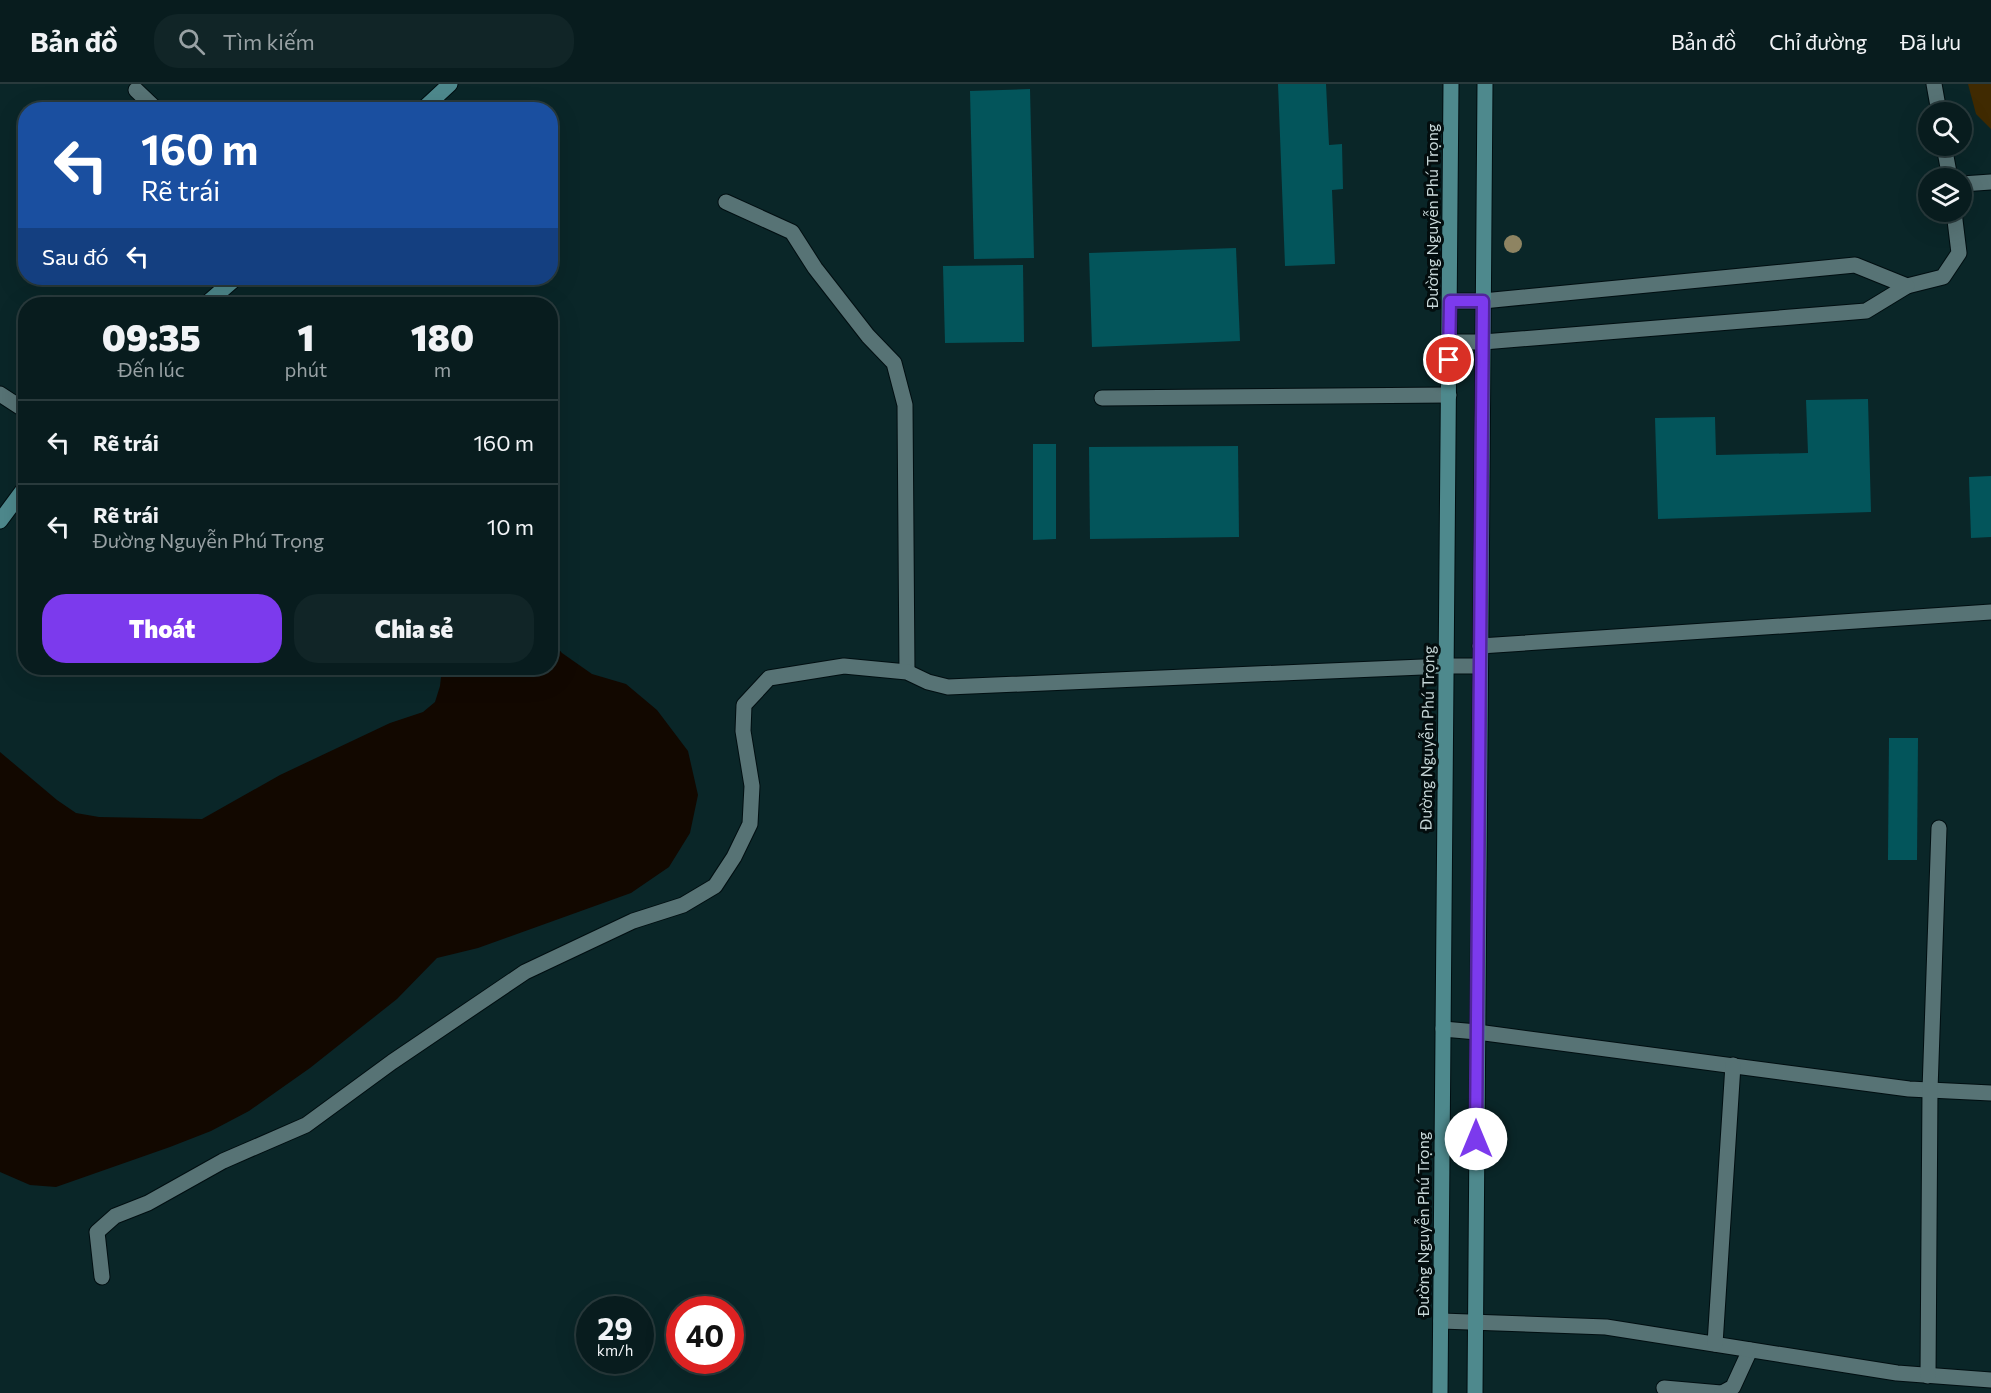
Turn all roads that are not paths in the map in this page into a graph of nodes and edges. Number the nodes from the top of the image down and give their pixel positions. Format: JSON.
{"nodes":[{"id":1,"x":450,"y":84,"type":"edge"},
{"id":2,"x":1451,"y":84,"type":"edge"},
{"id":3,"x":1485,"y":84,"type":"edge"},
{"id":4,"x":1934,"y":84,"type":"edge"},
{"id":5,"x":136,"y":90,"type":"dead end"},
{"id":6,"x":149,"y":102,"type":"edge"},
{"id":7,"x":431,"y":102,"type":"edge"},
{"id":8,"x":1937,"y":102,"type":"edge"},
{"id":9,"x":1991,"y":182,"type":"edge"},
{"id":10,"x":1972,"y":183,"type":"edge"},
{"id":11,"x":726,"y":202,"type":"dead end"},
{"id":12,"x":1955,"y":222,"type":"edge"},
{"id":13,"x":228,"y":285,"type":"edge"},
{"id":14,"x":1907,"y":286,"type":"junction"},
{"id":15,"x":214,"y":297,"type":"edge"},
{"id":16,"x":1450,"y":301,"type":"junction"},
{"id":17,"x":1483,"y":301,"type":"junction"},
{"id":18,"x":1449,"y":342,"type":"junction"},
{"id":19,"x":1483,"y":342,"type":"junction"},
{"id":20,"x":0,"y":394,"type":"edge"},
{"id":21,"x":1449,"y":395,"type":"junction"},
{"id":22,"x":1102,"y":398,"type":"dead end"},
{"id":23,"x":18,"y":406,"type":"edge"},
{"id":24,"x":18,"y":497,"type":"edge"},
{"id":25,"x":0,"y":521,"type":"edge"},
{"id":26,"x":1991,"y":612,"type":"edge"},
{"id":27,"x":1480,"y":646,"type":"junction"},
{"id":28,"x":1446,"y":666,"type":"junction"},
{"id":29,"x":1480,"y":666,"type":"junction"},
{"id":30,"x":907,"y":672,"type":"junction"},
{"id":31,"x":1939,"y":828,"type":"dead end"},
{"id":32,"x":1443,"y":1029,"type":"junction"},
{"id":33,"x":1477,"y":1032,"type":"junction"},
{"id":34,"x":1733,"y":1065,"type":"junction"},
{"id":35,"x":1930,"y":1090,"type":"junction"},
{"id":36,"x":1991,"y":1093,"type":"edge"},
{"id":37,"x":102,"y":1277,"type":"dead end"},
{"id":38,"x":1441,"y":1322,"type":"junction"},
{"id":39,"x":1475,"y":1322,"type":"junction"},
{"id":40,"x":1715,"y":1344,"type":"junction"},
{"id":41,"x":1750,"y":1350,"type":"junction"},
{"id":42,"x":1928,"y":1376,"type":"junction"},
{"id":43,"x":1991,"y":1380,"type":"edge"},
{"id":44,"x":1664,"y":1388,"type":"dead end"},
{"id":45,"x":1440,"y":1393,"type":"edge"},
{"id":46,"x":1475,"y":1393,"type":"edge"},
{"id":47,"x":1721,"y":1393,"type":"edge"}],
"edges":[{"from":1,"to":7,"type":"street"},
{"from":2,"to":16,"type":"street","name":"Đường Nguyễn Phú Trọng"},
{"from":3,"to":17,"type":"street"},
{"from":4,"to":8,"type":"street"},
{"from":5,"to":6,"type":"street"},
{"from":9,"to":10,"type":"street"},
{"from":11,"to":30,"type":"street"},
{"from":12,"to":14,"type":"street"},
{"from":13,"to":15,"type":"street"},
{"from":14,"to":17,"type":"street"},
{"from":14,"to":19,"type":"street"},
{"from":16,"to":17,"type":"street"},
{"from":16,"to":18,"type":"street","name":"Đường Nguyễn Phú Trọng"},
{"from":17,"to":19,"type":"street"},
{"from":18,"to":19,"type":"street"},
{"from":18,"to":21,"type":"street","name":"Đường Nguyễn Phú Trọng"},
{"from":19,"to":27,"type":"street"},
{"from":20,"to":23,"type":"street"},
{"from":21,"to":22,"type":"street"},
{"from":21,"to":28,"type":"street","name":"Đường Nguyễn Phú Trọng"},
{"from":24,"to":25,"type":"street"},
{"from":26,"to":27,"type":"street"},
{"from":27,"to":29,"type":"street"},
{"from":28,"to":29,"type":"street"},
{"from":28,"to":30,"type":"street"},
{"from":28,"to":32,"type":"street","name":"Đường Nguyễn Phú Trọng"},
{"from":29,"to":33,"type":"street"},
{"from":30,"to":37,"type":"street"},
{"from":31,"to":35,"type":"street"},
{"from":32,"to":33,"type":"street"},
{"from":32,"to":38,"type":"street","name":"Đường Nguyễn Phú Trọng"},
{"from":33,"to":34,"type":"street"},
{"from":33,"to":39,"type":"street"},
{"from":34,"to":35,"type":"street"},
{"from":34,"to":40,"type":"street"},
{"from":35,"to":36,"type":"street"},
{"from":35,"to":42,"type":"street"},
{"from":38,"to":39,"type":"street"},
{"from":38,"to":45,"type":"street","name":"Đường Nguyễn Phú Trọng"},
{"from":39,"to":40,"type":"street"},
{"from":39,"to":46,"type":"street"},
{"from":40,"to":41,"type":"street"},
{"from":41,"to":42,"type":"street"},
{"from":41,"to":47,"type":"street"},
{"from":42,"to":43,"type":"street"},
{"from":44,"to":47,"type":"street"}]}
